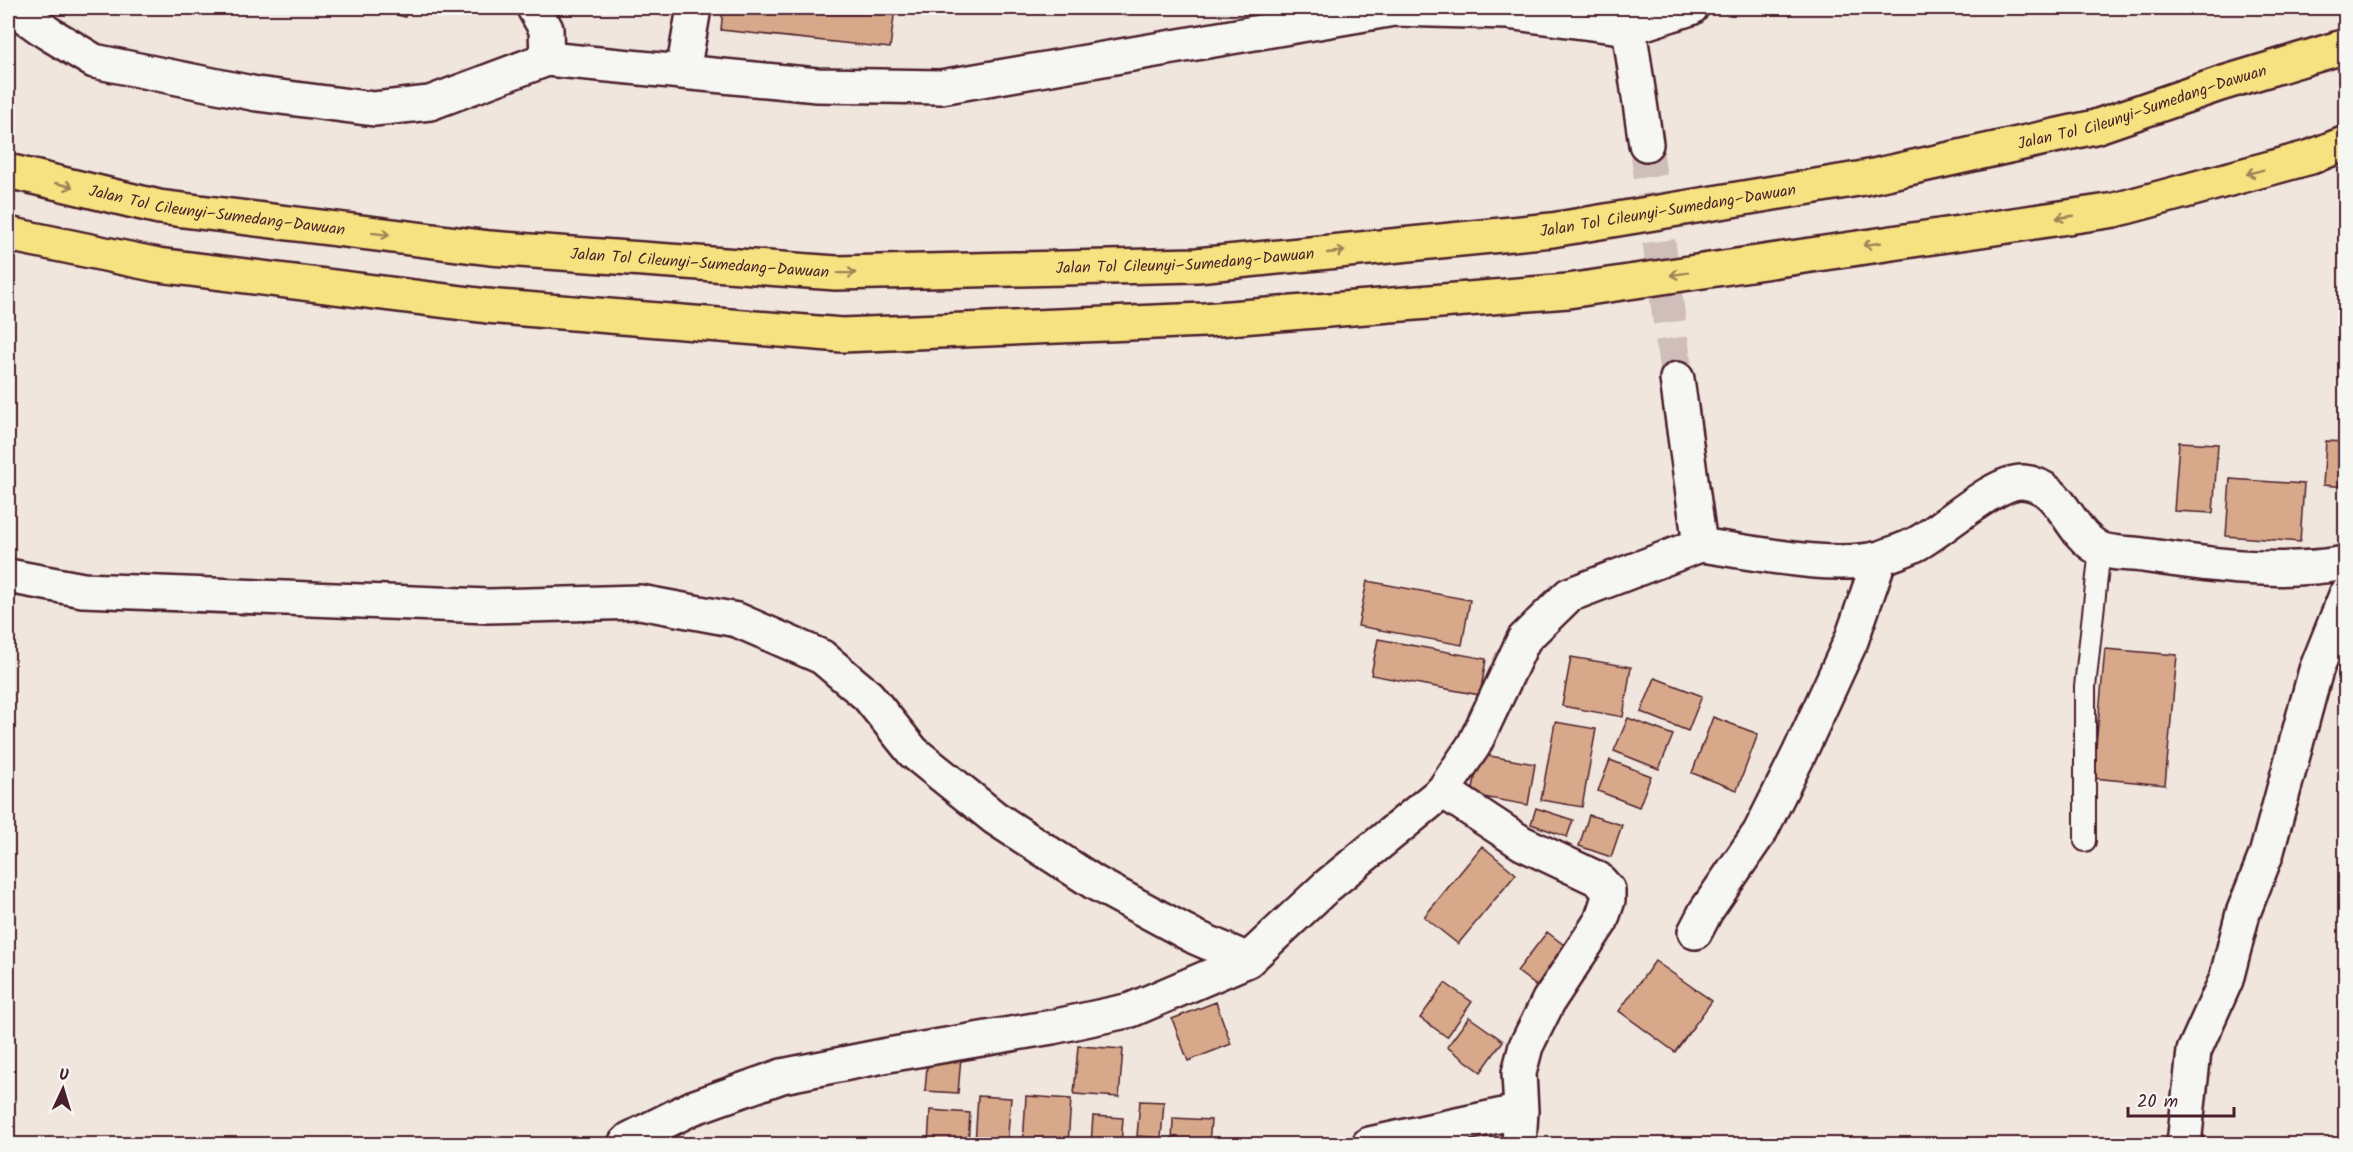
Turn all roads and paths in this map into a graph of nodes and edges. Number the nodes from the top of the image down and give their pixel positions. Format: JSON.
{"nodes":[{"id":1,"x":13,"y":8,"type":"edge"},
{"id":2,"x":534,"y":8,"type":"edge"},
{"id":3,"x":693,"y":8,"type":"edge"},
{"id":4,"x":1691,"y":8,"type":"edge"},
{"id":5,"x":1334,"y":14,"type":"edge"},
{"id":6,"x":2346,"y":22,"type":"edge"},
{"id":7,"x":1629,"y":28,"type":"junction"},
{"id":8,"x":2346,"y":46,"type":"edge"},
{"id":9,"x":547,"y":59,"type":"junction"},
{"id":10,"x":683,"y":72,"type":"junction"},
{"id":11,"x":2220,"y":84,"type":"junction"},
{"id":12,"x":2346,"y":143,"type":"edge"},
{"id":13,"x":1646,"y":144,"type":"tunnel mouth"},
{"id":14,"x":2346,"y":148,"type":"edge"},
{"id":15,"x":2311,"y":157,"type":"junction"},
{"id":16,"x":8,"y":171,"type":"edge"},
{"id":17,"x":8,"y":234,"type":"edge"},
{"id":18,"x":1677,"y":379,"type":"tunnel mouth"},
{"id":19,"x":1700,"y":545,"type":"junction"},
{"id":20,"x":2100,"y":549,"type":"junction"},
{"id":21,"x":1880,"y":558,"type":"junction"},
{"id":22,"x":2346,"y":563,"type":"edge"},
{"id":23,"x":8,"y":576,"type":"edge"},
{"id":24,"x":2346,"y":595,"type":"edge"},
{"id":25,"x":1443,"y":791,"type":"junction"},
{"id":26,"x":2085,"y":841,"type":"dead end"},
{"id":27,"x":1695,"y":933,"type":"dead end"},
{"id":28,"x":1248,"y":960,"type":"junction"},
{"id":29,"x":1521,"y":1111,"type":"junction"},
{"id":30,"x":625,"y":1144,"type":"edge"},
{"id":31,"x":1369,"y":1144,"type":"edge"},
{"id":32,"x":1519,"y":1144,"type":"edge"},
{"id":33,"x":2184,"y":1144,"type":"edge"}],
"edges":[{"from":1,"to":9,"type":"street"},
{"from":2,"to":9,"type":"street"},
{"from":3,"to":10,"type":"street"},
{"from":4,"to":7,"type":"street"},
{"from":5,"to":7,"type":"street"},
{"from":5,"to":10,"type":"street"},
{"from":6,"to":11,"type":"highway"},
{"from":7,"to":13,"type":"street"},
{"from":8,"to":11,"type":"highway","name":"Jalan Tol Cileunyi–Sumedang–Dawuan"},
{"from":9,"to":10,"type":"street"},
{"from":16,"to":11,"type":"highway","name":"Jalan Tol Cileunyi–Sumedang–Dawuan","one_way":true},
{"from":12,"to":15,"type":"highway"},
{"from":14,"to":15,"type":"highway"},
{"from":15,"to":17,"type":"highway","one_way":true},
{"from":18,"to":19,"type":"street"},
{"from":19,"to":21,"type":"street"},
{"from":19,"to":25,"type":"street"},
{"from":20,"to":21,"type":"street"},
{"from":20,"to":22,"type":"street"},
{"from":20,"to":26,"type":"lane"},
{"from":21,"to":27,"type":"street"},
{"from":23,"to":28,"type":"street"},
{"from":24,"to":33,"type":"street"},
{"from":25,"to":28,"type":"street"},
{"from":25,"to":29,"type":"street"},
{"from":28,"to":30,"type":"street"},
{"from":29,"to":31,"type":"street"},
{"from":29,"to":32,"type":"street"}]}
